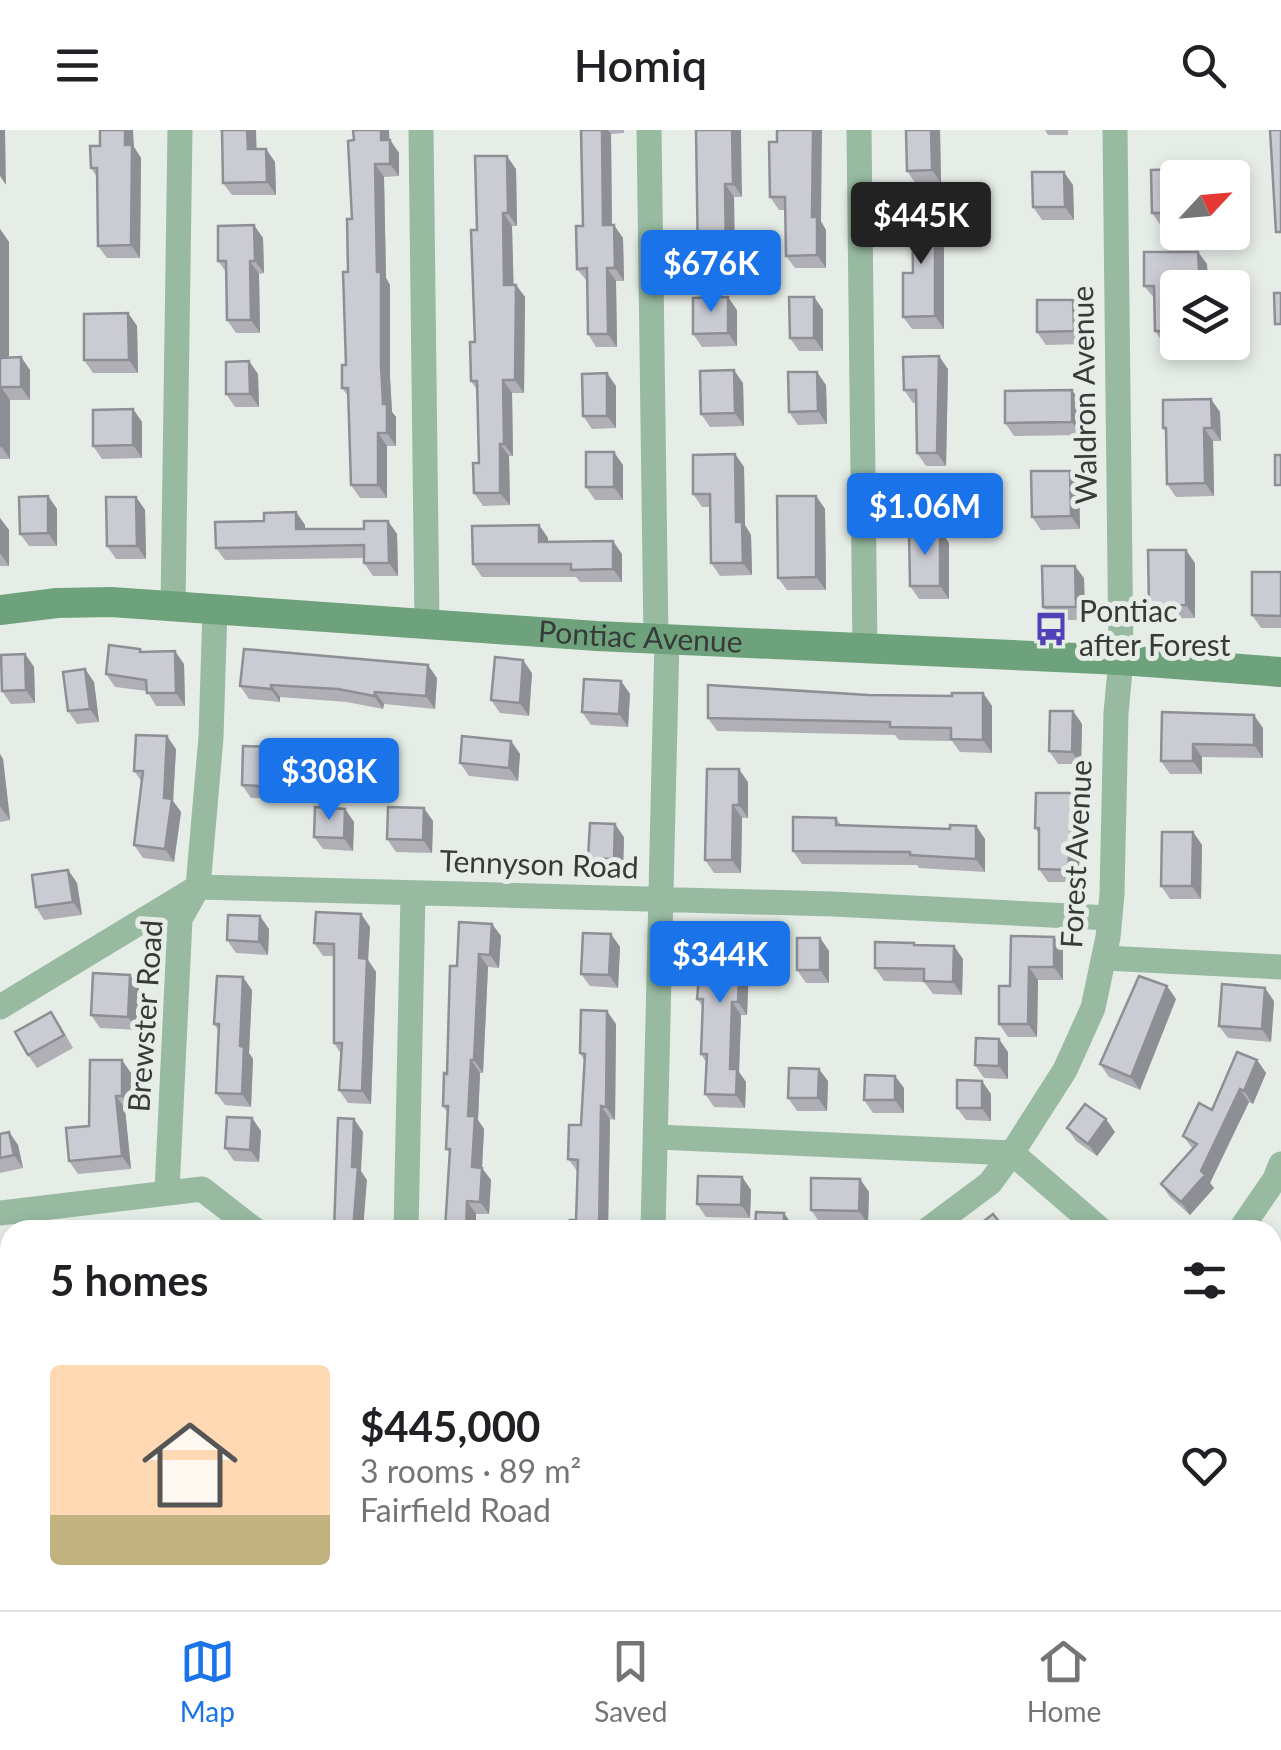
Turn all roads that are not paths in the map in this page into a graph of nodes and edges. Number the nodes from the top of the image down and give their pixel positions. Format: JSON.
{"nodes":[{"id":1,"x":180,"y":130,"type":"edge"},
{"id":2,"x":422,"y":130,"type":"edge"},
{"id":3,"x":649,"y":130,"type":"edge"},
{"id":4,"x":859,"y":130,"type":"edge"},
{"id":5,"x":1115,"y":130,"type":"edge"},
{"id":6,"x":174,"y":606,"type":"junction"},
{"id":7,"x":215,"y":609,"type":"junction"},
{"id":8,"x":0,"y":610,"type":"edge"},
{"id":9,"x":427,"y":624,"type":"junction"},
{"id":10,"x":661,"y":639,"type":"junction"},
{"id":11,"x":864,"y":650,"type":"junction"},
{"id":12,"x":1120,"y":660,"type":"junction"},
{"id":13,"x":1281,"y":672,"type":"edge"},
{"id":14,"x":198,"y":887,"type":"junction"},
{"id":15,"x":412,"y":894,"type":"junction"},
{"id":16,"x":658,"y":902,"type":"junction"},
{"id":17,"x":1110,"y":918,"type":"junction"},
{"id":18,"x":1104,"y":958,"type":"junction"},
{"id":19,"x":1281,"y":968,"type":"edge"},
{"id":20,"x":0,"y":1008,"type":"edge"},
{"id":21,"x":657,"y":1137,"type":"junction"},
{"id":22,"x":1012,"y":1153,"type":"junction"},
{"id":23,"x":1281,"y":1164,"type":"edge"},
{"id":24,"x":167,"y":1191,"type":"junction"},
{"id":25,"x":0,"y":1213,"type":"edge"},
{"id":26,"x":242,"y":1220,"type":"edge"},
{"id":27,"x":406,"y":1220,"type":"edge"},
{"id":28,"x":653,"y":1220,"type":"edge"},
{"id":29,"x":940,"y":1220,"type":"edge"},
{"id":30,"x":1089,"y":1220,"type":"edge"},
{"id":31,"x":1247,"y":1220,"type":"edge"}],
"edges":[{"from":1,"to":6,"type":"street"},
{"from":2,"to":9,"type":"street"},
{"from":3,"to":10,"type":"street"},
{"from":4,"to":11,"type":"street"},
{"from":5,"to":12,"type":"street","name":"Waldron Avenue"},
{"from":6,"to":7,"type":"main road","name":"Pontiac Avenue"},
{"from":6,"to":8,"type":"main road","name":"Pontiac Avenue"},
{"from":7,"to":9,"type":"main road","name":"Pontiac Avenue"},
{"from":7,"to":14,"type":"street","name":"Brewster Road"},
{"from":9,"to":10,"type":"main road","name":"Pontiac Avenue"},
{"from":10,"to":11,"type":"main road","name":"Pontiac Avenue"},
{"from":10,"to":16,"type":"street"},
{"from":11,"to":12,"type":"main road","name":"Pontiac Avenue"},
{"from":12,"to":13,"type":"main road","name":"Pontiac Avenue"},
{"from":12,"to":17,"type":"street","name":"Forest Avenue"},
{"from":14,"to":15,"type":"street","name":"Tennyson Road"},
{"from":14,"to":20,"type":"street"},
{"from":14,"to":24,"type":"street","name":"Brewster Road"},
{"from":15,"to":16,"type":"street","name":"Tennyson Road"},
{"from":15,"to":27,"type":"street"},
{"from":16,"to":17,"type":"street","name":"Tennyson Road"},
{"from":16,"to":21,"type":"street"},
{"from":17,"to":18,"type":"street","name":"Forest Avenue"},
{"from":18,"to":19,"type":"street"},
{"from":18,"to":22,"type":"street","name":"Forest Avenue"},
{"from":21,"to":22,"type":"street"},
{"from":21,"to":28,"type":"street"},
{"from":22,"to":29,"type":"street","name":"Forest Avenue"},
{"from":22,"to":30,"type":"street"},
{"from":23,"to":31,"type":"street"},
{"from":24,"to":25,"type":"street"},
{"from":24,"to":26,"type":"street"}]}
